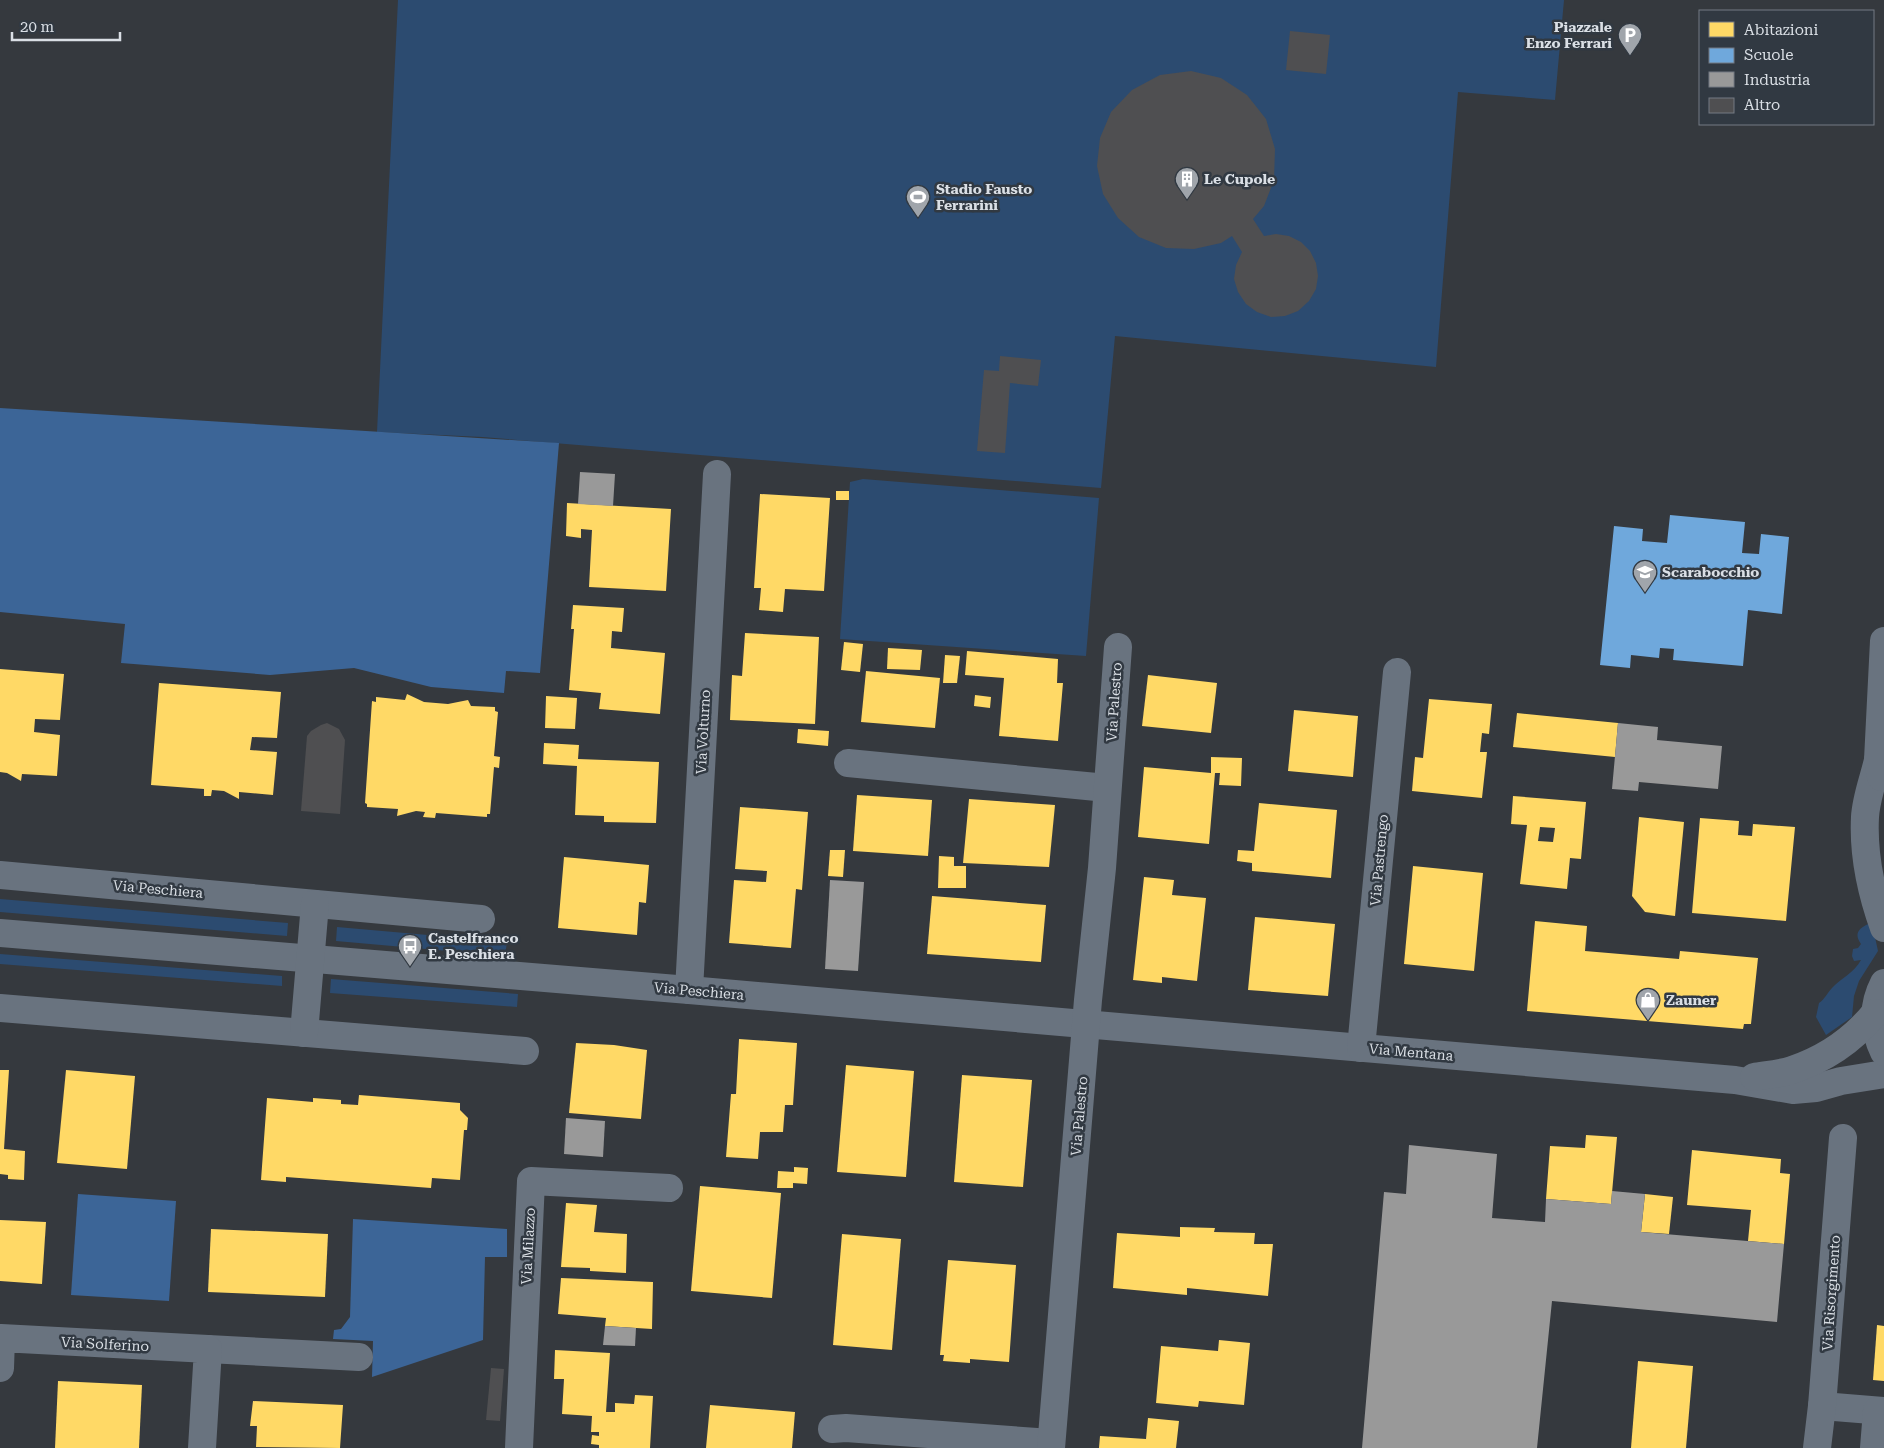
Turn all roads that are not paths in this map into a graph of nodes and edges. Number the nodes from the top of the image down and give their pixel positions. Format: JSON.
{"nodes":[{"id":1,"x":717,"y":474,"type":"dead end"},
{"id":2,"x":1884,"y":641,"type":"edge"},
{"id":3,"x":1118,"y":647,"type":"dead end"},
{"id":4,"x":1397,"y":672,"type":"dead end"},
{"id":5,"x":1878,"y":760,"type":"junction"},
{"id":6,"x":848,"y":762,"type":"dead end"},
{"id":7,"x":1107,"y":788,"type":"junction"},
{"id":8,"x":1884,"y":792,"type":"edge"},
{"id":9,"x":0,"y":875,"type":"edge"},
{"id":10,"x":315,"y":904,"type":"junction"},
{"id":11,"x":481,"y":919,"type":"dead end"},
{"id":12,"x":1884,"y":928,"type":"edge"},
{"id":13,"x":0,"y":933,"type":"edge"},
{"id":14,"x":311,"y":958,"type":"junction"},
{"id":15,"x":1884,"y":983,"type":"edge"},
{"id":16,"x":689,"y":990,"type":"junction"},
{"id":17,"x":0,"y":1008,"type":"edge"},
{"id":18,"x":1875,"y":1013,"type":"junction"},
{"id":19,"x":1086,"y":1024,"type":"junction"},
{"id":20,"x":304,"y":1033,"type":"junction"},
{"id":21,"x":1361,"y":1048,"type":"junction"},
{"id":22,"x":525,"y":1050,"type":"dead end"},
{"id":23,"x":1884,"y":1052,"type":"edge"},
{"id":24,"x":1884,"y":1074,"type":"edge"},
{"id":25,"x":1735,"y":1080,"type":"junction"},
{"id":26,"x":1843,"y":1138,"type":"dead end"},
{"id":27,"x":669,"y":1188,"type":"dead end"},
{"id":28,"x":1,"y":1338,"type":"edge"},
{"id":29,"x":208,"y":1349,"type":"junction"},
{"id":30,"x":359,"y":1357,"type":"dead end"},
{"id":31,"x":0,"y":1368,"type":"edge"},
{"id":32,"x":1822,"y":1406,"type":"junction"},
{"id":33,"x":1880,"y":1411,"type":"edge"},
{"id":34,"x":832,"y":1429,"type":"dead end"},
{"id":35,"x":1051,"y":1446,"type":"edge"},
{"id":36,"x":202,"y":1448,"type":"edge"},
{"id":37,"x":519,"y":1448,"type":"edge"},
{"id":38,"x":1817,"y":1448,"type":"edge"},
{"id":39,"x":1874,"y":1448,"type":"edge"}],
"edges":[{"from":1,"to":16,"type":"street","name":"Via Volturno"},
{"from":2,"to":5,"type":"street"},
{"from":3,"to":7,"type":"street","name":"Via Palestro"},
{"from":4,"to":21,"type":"street","name":"Via Pastrengo"},
{"from":5,"to":8,"type":"street"},
{"from":5,"to":12,"type":"street"},
{"from":6,"to":7,"type":"street"},
{"from":7,"to":19,"type":"street","name":"Via Palestro"},
{"from":9,"to":10,"type":"street","name":"Via Peschiera"},
{"from":10,"to":11,"type":"street","name":"Via Peschiera"},
{"from":10,"to":14,"type":"street"},
{"from":13,"to":14,"type":"street","name":"Via Peschiera"},
{"from":14,"to":16,"type":"street","name":"Via Peschiera"},
{"from":14,"to":20,"type":"street"},
{"from":15,"to":18,"type":"street"},
{"from":16,"to":19,"type":"street","name":"Via Peschiera"},
{"from":17,"to":20,"type":"street"},
{"from":18,"to":23,"type":"street"},
{"from":18,"to":25,"type":"street"},
{"from":19,"to":21,"type":"street","name":"Via Mentana"},
{"from":19,"to":35,"type":"street","name":"Via Palestro"},
{"from":20,"to":22,"type":"street"},
{"from":21,"to":25,"type":"street","name":"Via Mentana"},
{"from":24,"to":25,"type":"street"},
{"from":26,"to":32,"type":"street","name":"Via Risorgimento"},
{"from":27,"to":37,"type":"street","name":"Via Milazzo"},
{"from":28,"to":29,"type":"street","name":"Via Solferino"},
{"from":28,"to":31,"type":"street","name":"Via Solferino"},
{"from":29,"to":30,"type":"street","name":"Via Solferino"},
{"from":29,"to":36,"type":"street"},
{"from":32,"to":33,"type":"street"},
{"from":32,"to":38,"type":"street","name":"Via Risorgimento"},
{"from":33,"to":39,"type":"street"},
{"from":34,"to":35,"type":"street","name":"Via Palestro"}]}
